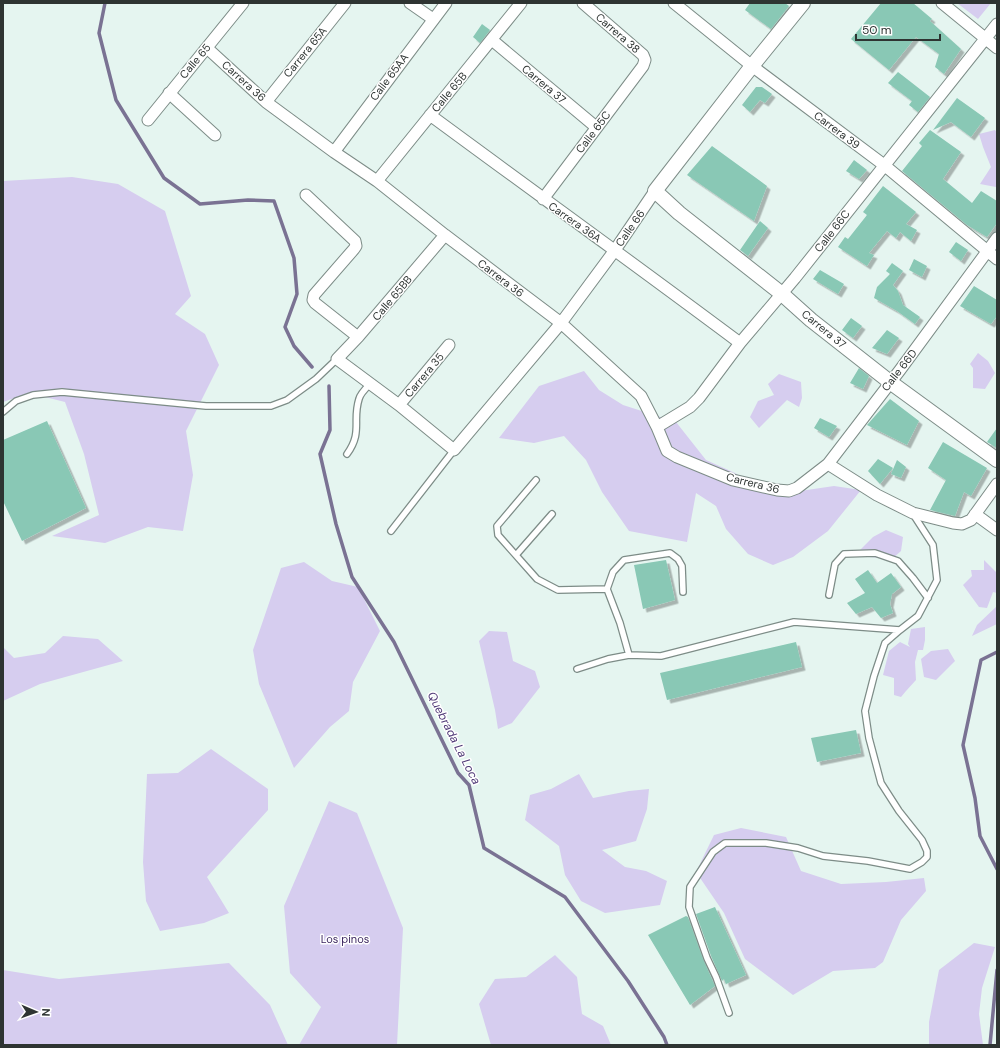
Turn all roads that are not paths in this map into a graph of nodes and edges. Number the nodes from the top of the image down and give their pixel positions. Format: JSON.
{"nodes":[{"id":1,"x":243,"y":3,"type":"edge"},
{"id":2,"x":345,"y":3,"type":"edge"},
{"id":3,"x":410,"y":3,"type":"edge"},
{"id":4,"x":446,"y":3,"type":"edge"},
{"id":5,"x":521,"y":3,"type":"edge"},
{"id":6,"x":584,"y":3,"type":"edge"},
{"id":7,"x":674,"y":3,"type":"edge"},
{"id":8,"x":804,"y":3,"type":"edge"},
{"id":9,"x":942,"y":3,"type":"edge"},
{"id":10,"x":433,"y":19,"type":"junction"},
{"id":11,"x":997,"y":24,"type":"edge"},
{"id":12,"x":986,"y":39,"type":"junction"},
{"id":13,"x":492,"y":40,"type":"junction"},
{"id":14,"x":207,"y":48,"type":"junction"},
{"id":15,"x":997,"y":48,"type":"edge"},
{"id":16,"x":644,"y":66,"type":"joint"},
{"id":17,"x":752,"y":66,"type":"junction"},
{"id":18,"x":169,"y":93,"type":"junction"},
{"id":19,"x":266,"y":102,"type":"junction"},
{"id":20,"x":430,"y":115,"type":"junction"},
{"id":21,"x":148,"y":120,"type":"dead end"},
{"id":22,"x":596,"y":127,"type":"junction"},
{"id":23,"x":215,"y":135,"type":"dead end"},
{"id":24,"x":334,"y":152,"type":"junction"},
{"id":25,"x":884,"y":165,"type":"junction"},
{"id":26,"x":377,"y":181,"type":"junction"},
{"id":27,"x":655,"y":191,"type":"junction"},
{"id":28,"x":306,"y":195,"type":"dead end"},
{"id":29,"x":542,"y":198,"type":"junction"},
{"id":30,"x":445,"y":235,"type":"junction"},
{"id":31,"x":997,"y":238,"type":"edge"},
{"id":32,"x":615,"y":250,"type":"junction"},
{"id":33,"x":988,"y":251,"type":"junction"},
{"id":34,"x":997,"y":259,"type":"edge"},
{"id":35,"x":782,"y":294,"type":"junction"},
{"id":36,"x":561,"y":323,"type":"junction"},
{"id":37,"x":358,"y":337,"type":"junction"},
{"id":38,"x":740,"y":344,"type":"junction"},
{"id":39,"x":449,"y":345,"type":"dead end"},
{"id":40,"x":337,"y":360,"type":"junction"},
{"id":41,"x":890,"y":382,"type":"junction"},
{"id":42,"x":370,"y":384,"type":"junction"},
{"id":43,"x":399,"y":405,"type":"junction"},
{"id":44,"x":3,"y":412,"type":"edge"},
{"id":45,"x":657,"y":427,"type":"junction"},
{"id":46,"x":454,"y":450,"type":"junction"},
{"id":47,"x":347,"y":454,"type":"dead end"},
{"id":48,"x":997,"y":460,"type":"edge"},
{"id":49,"x":828,"y":464,"type":"junction"},
{"id":50,"x":536,"y":480,"type":"dead end"},
{"id":51,"x":997,"y":484,"type":"edge"},
{"id":52,"x":789,"y":491,"type":"joint"},
{"id":53,"x":913,"y":513,"type":"junction"},
{"id":54,"x":552,"y":514,"type":"dead end"},
{"id":55,"x":975,"y":514,"type":"junction"},
{"id":56,"x":997,"y":530,"type":"edge"},
{"id":57,"x":391,"y":531,"type":"dead end"},
{"id":58,"x":516,"y":555,"type":"junction"},
{"id":59,"x":607,"y":589,"type":"junction"},
{"id":60,"x":683,"y":592,"type":"dead end"},
{"id":61,"x":829,"y":594,"type":"dead end"},
{"id":62,"x":928,"y":598,"type":"junction"},
{"id":63,"x":900,"y":630,"type":"junction"},
{"id":64,"x":629,"y":655,"type":"junction"},
{"id":65,"x":577,"y":669,"type":"dead end"},
{"id":66,"x":729,"y":1013,"type":"dead end"}],
"edges":[{"from":1,"to":14,"type":"street","name":"Calle 65"},
{"from":2,"to":19,"type":"street","name":"Carrera 65A"},
{"from":3,"to":10,"type":"street"},
{"from":4,"to":10,"type":"street","name":"Calle 65AA"},
{"from":5,"to":13,"type":"street","name":"Calle 65B"},
{"from":6,"to":16,"type":"street","name":"Carrera 38"},
{"from":7,"to":17,"type":"street","name":"Carrera 39"},
{"from":8,"to":17,"type":"street","name":"Calle 66"},
{"from":9,"to":12,"type":"street"},
{"from":10,"to":24,"type":"street","name":"Calle 65AA"},
{"from":11,"to":12,"type":"street","name":"Calle 66C"},
{"from":12,"to":15,"type":"street"},
{"from":12,"to":25,"type":"street","name":"Calle 66C"},
{"from":13,"to":20,"type":"street","name":"Calle 65B"},
{"from":13,"to":22,"type":"street","name":"Carrera 37"},
{"from":14,"to":18,"type":"street","name":"Calle 65"},
{"from":14,"to":19,"type":"street","name":"Carrera 36"},
{"from":16,"to":22,"type":"street","name":"Calle 65C"},
{"from":17,"to":25,"type":"street","name":"Carrera 39"},
{"from":17,"to":27,"type":"street","name":"Calle 66"},
{"from":18,"to":21,"type":"street","name":"Calle 65"},
{"from":18,"to":23,"type":"street"},
{"from":19,"to":24,"type":"street","name":"Carrera 36"},
{"from":20,"to":26,"type":"street","name":"Calle 65B"},
{"from":20,"to":29,"type":"street","name":"Carrera 36A"},
{"from":22,"to":29,"type":"street","name":"Calle 65C"},
{"from":24,"to":26,"type":"street","name":"Carrera 36"},
{"from":25,"to":33,"type":"street","name":"Carrera 39"},
{"from":25,"to":35,"type":"street","name":"Calle 66C"},
{"from":26,"to":30,"type":"street","name":"Carrera 36"},
{"from":27,"to":32,"type":"street","name":"Calle 66"},
{"from":27,"to":35,"type":"street","name":"Carrera 37"},
{"from":28,"to":37,"type":"street"},
{"from":29,"to":32,"type":"street","name":"Carrera 36A"},
{"from":30,"to":36,"type":"street","name":"Carrera 36"},
{"from":30,"to":37,"type":"street","name":"Calle 65BB"},
{"from":31,"to":33,"type":"street","name":"Calle 66D"},
{"from":32,"to":36,"type":"street","name":"Calle 66"},
{"from":32,"to":38,"type":"street","name":"Carrera 36A"},
{"from":33,"to":34,"type":"street","name":"Carrera 39"},
{"from":33,"to":41,"type":"street","name":"Calle 66D"},
{"from":35,"to":38,"type":"street","name":"Calle 66C"},
{"from":35,"to":41,"type":"street","name":"Carrera 37"},
{"from":36,"to":45,"type":"street","name":"Carrera 36"},
{"from":36,"to":46,"type":"street","name":"Calle 66"},
{"from":37,"to":40,"type":"street","name":"Calle 65BB"},
{"from":38,"to":45,"type":"street","name":"Calle 66C"},
{"from":39,"to":43,"type":"street","name":"Carrera 35"},
{"from":40,"to":42,"type":"street","name":"Carrera 35"},
{"from":40,"to":44,"type":"lane"},
{"from":41,"to":48,"type":"street","name":"Carrera 37"},
{"from":41,"to":49,"type":"street","name":"Calle 66D"},
{"from":42,"to":43,"type":"street","name":"Carrera 35"},
{"from":42,"to":47,"type":"lane"},
{"from":43,"to":46,"type":"street","name":"Carrera 35"},
{"from":45,"to":52,"type":"street","name":"Carrera 36"},
{"from":46,"to":57,"type":"lane"},
{"from":49,"to":52,"type":"street","name":"Calle 66D"},
{"from":49,"to":53,"type":"street"},
{"from":50,"to":58,"type":"lane"},
{"from":51,"to":55,"type":"street"},
{"from":53,"to":55,"type":"street"},
{"from":53,"to":62,"type":"lane"},
{"from":54,"to":58,"type":"lane"},
{"from":55,"to":56,"type":"street"},
{"from":58,"to":59,"type":"lane"},
{"from":59,"to":60,"type":"lane"},
{"from":59,"to":64,"type":"lane"},
{"from":61,"to":62,"type":"lane"},
{"from":62,"to":63,"type":"lane"},
{"from":63,"to":64,"type":"lane"},
{"from":63,"to":66,"type":"lane"},
{"from":64,"to":65,"type":"lane"}]}
